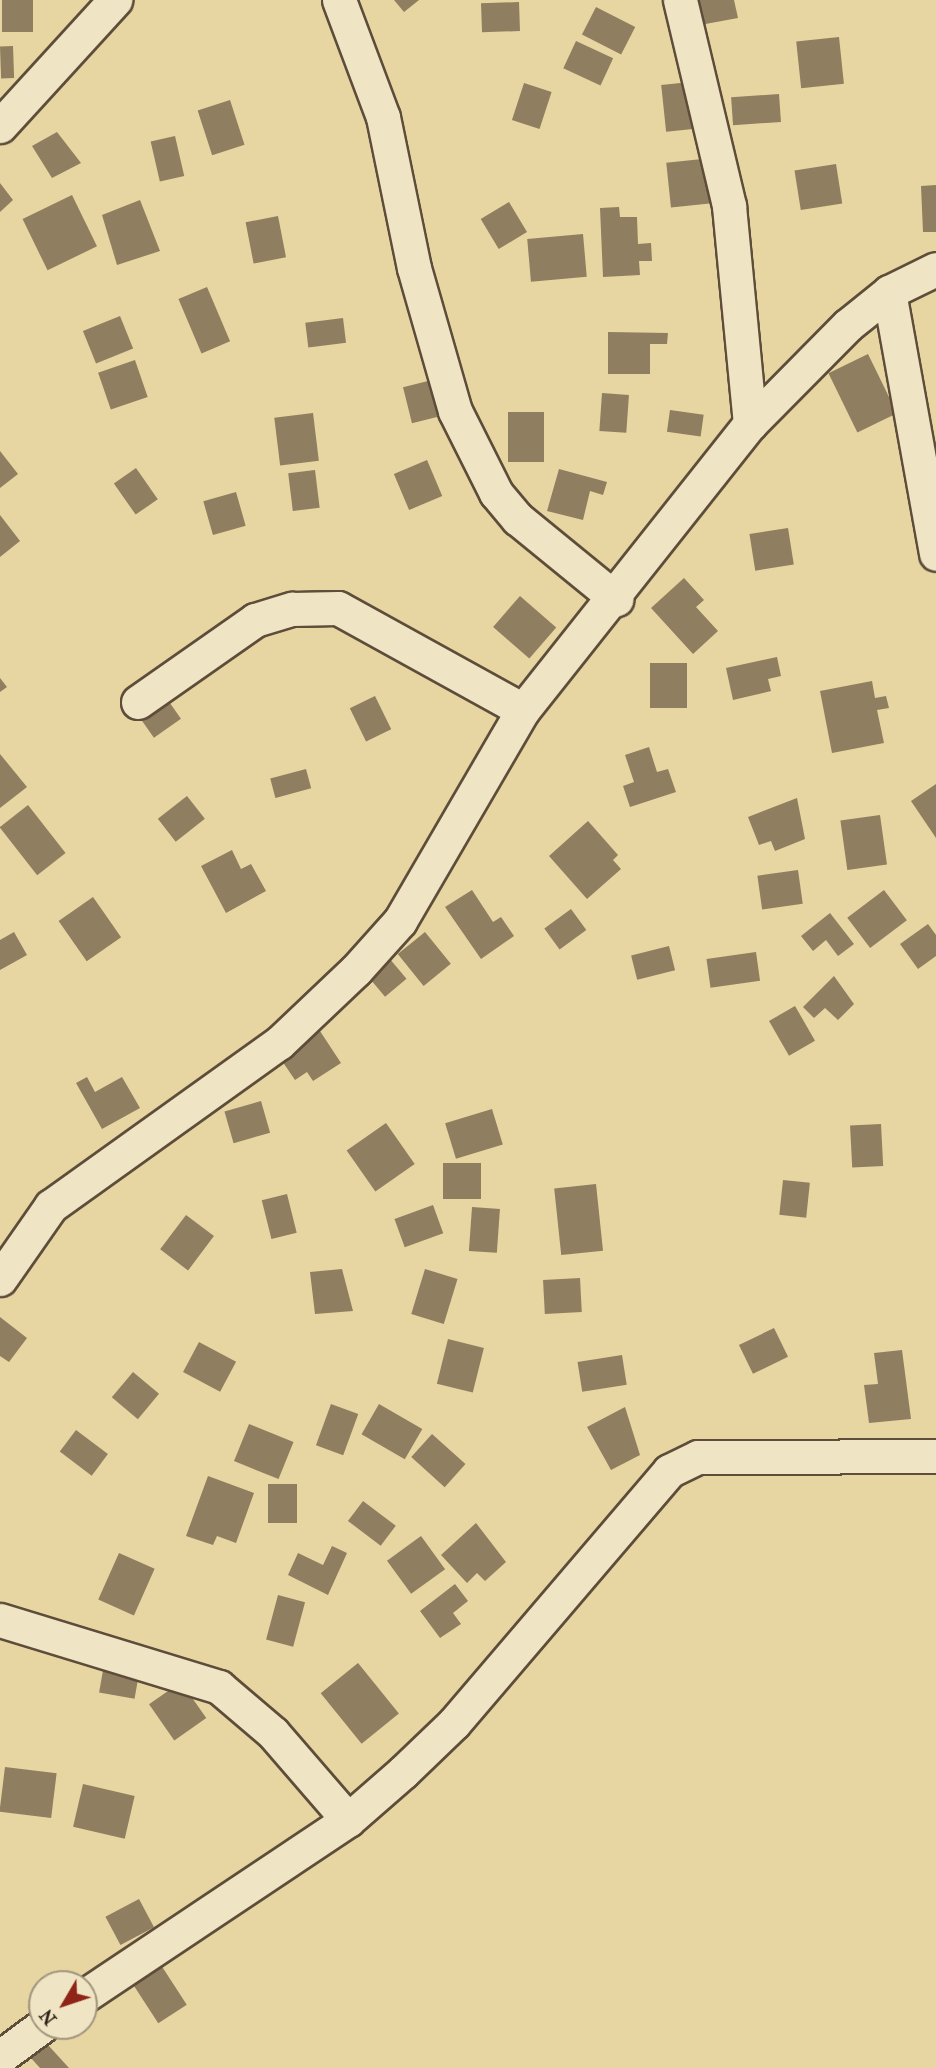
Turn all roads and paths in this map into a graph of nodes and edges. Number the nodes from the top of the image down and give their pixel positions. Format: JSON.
{"nodes":[{"id":1,"x":115,"y":0,"type":"edge"},
{"id":2,"x":339,"y":0,"type":"edge"},
{"id":3,"x":680,"y":0,"type":"edge"},
{"id":4,"x":0,"y":126,"type":"edge"},
{"id":5,"x":936,"y":269,"type":"edge"},
{"id":6,"x":889,"y":292,"type":"junction"},
{"id":7,"x":750,"y":425,"type":"junction"},
{"id":8,"x":936,"y":554,"type":"edge"},
{"id":9,"x":616,"y":598,"type":"junction"},
{"id":10,"x":138,"y":702,"type":"dead end"},
{"id":11,"x":523,"y":710,"type":"junction"},
{"id":12,"x":0,"y":1279,"type":"edge"},
{"id":13,"x":936,"y":1456,"type":"edge"},
{"id":14,"x":0,"y":1620,"type":"edge"},
{"id":15,"x":348,"y":1820,"type":"junction"},
{"id":16,"x":98,"y":1987,"type":"edge"},
{"id":17,"x":28,"y":2036,"type":"edge"},
{"id":18,"x":0,"y":2057,"type":"edge"}],
"edges":[{"from":1,"to":4,"type":"street"},
{"from":2,"to":9,"type":"street"},
{"from":3,"to":7,"type":"street"},
{"from":5,"to":6,"type":"street"},
{"from":6,"to":7,"type":"street"},
{"from":6,"to":8,"type":"street"},
{"from":7,"to":9,"type":"street"},
{"from":9,"to":11,"type":"street"},
{"from":10,"to":11,"type":"street"},
{"from":11,"to":12,"type":"street"},
{"from":13,"to":15,"type":"street"},
{"from":14,"to":15,"type":"street"},
{"from":15,"to":16,"type":"street"},
{"from":17,"to":18,"type":"street"}]}
